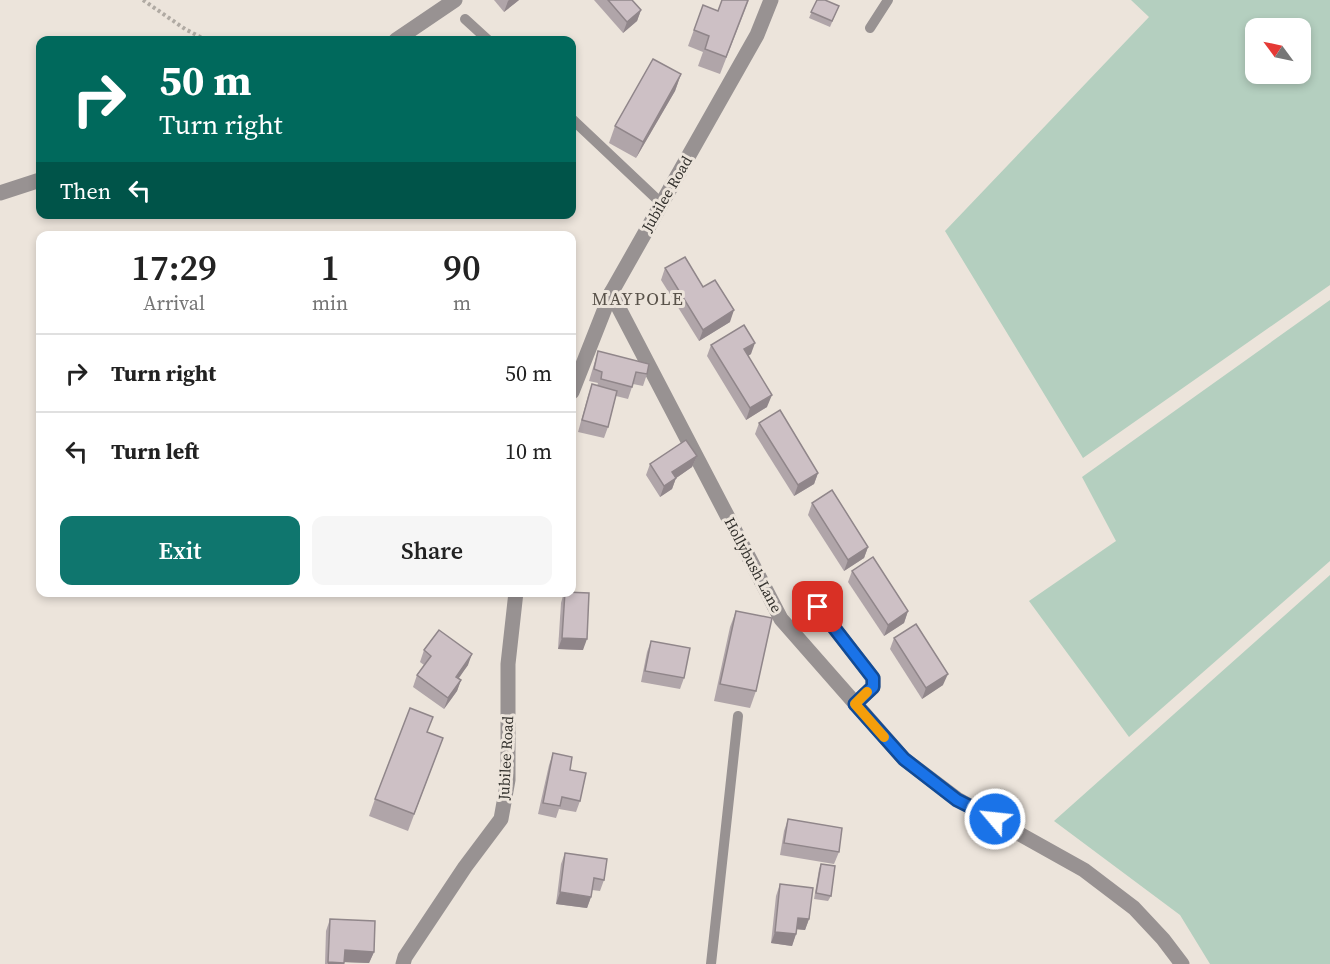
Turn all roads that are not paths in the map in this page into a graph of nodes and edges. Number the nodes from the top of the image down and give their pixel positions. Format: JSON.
{"nodes":[{"id":1,"x":455,"y":0,"type":"edge"},
{"id":2,"x":771,"y":0,"type":"edge"},
{"id":3,"x":888,"y":0,"type":"edge"},
{"id":4,"x":465,"y":19,"type":"dead end"},
{"id":5,"x":870,"y":28,"type":"dead end"},
{"id":6,"x":402,"y":36,"type":"edge"},
{"id":7,"x":484,"y":36,"type":"edge"},
{"id":8,"x":576,"y":123,"type":"edge"},
{"id":9,"x":36,"y":181,"type":"edge"},
{"id":10,"x":0,"y":193,"type":"edge"},
{"id":11,"x":661,"y":204,"type":"junction"},
{"id":12,"x":610,"y":293,"type":"junction"},
{"id":13,"x":576,"y":382,"type":"edge"},
{"id":14,"x":515,"y":597,"type":"edge"},
{"id":15,"x":818,"y":607,"type":"dead end"},
{"id":16,"x":855,"y":704,"type":"junction"},
{"id":17,"x":738,"y":716,"type":"dead end"},
{"id":18,"x":403,"y":964,"type":"edge"},
{"id":19,"x":711,"y":964,"type":"edge"},
{"id":20,"x":1182,"y":964,"type":"edge"}],
"edges":[{"from":1,"to":6,"type":"street"},
{"from":2,"to":11,"type":"street","name":"Jubilee Road"},
{"from":3,"to":5,"type":"lane"},
{"from":4,"to":7,"type":"lane"},
{"from":8,"to":11,"type":"lane"},
{"from":9,"to":10,"type":"street"},
{"from":11,"to":12,"type":"street","name":"Jubilee Road"},
{"from":12,"to":13,"type":"street","name":"Jubilee Road"},
{"from":12,"to":16,"type":"street","name":"Hollybush Lane"},
{"from":14,"to":18,"type":"street","name":"Jubilee Road"},
{"from":15,"to":16,"type":"street"},
{"from":16,"to":20,"type":"street","name":"Hollybush Lane"},
{"from":17,"to":19,"type":"lane"}]}
